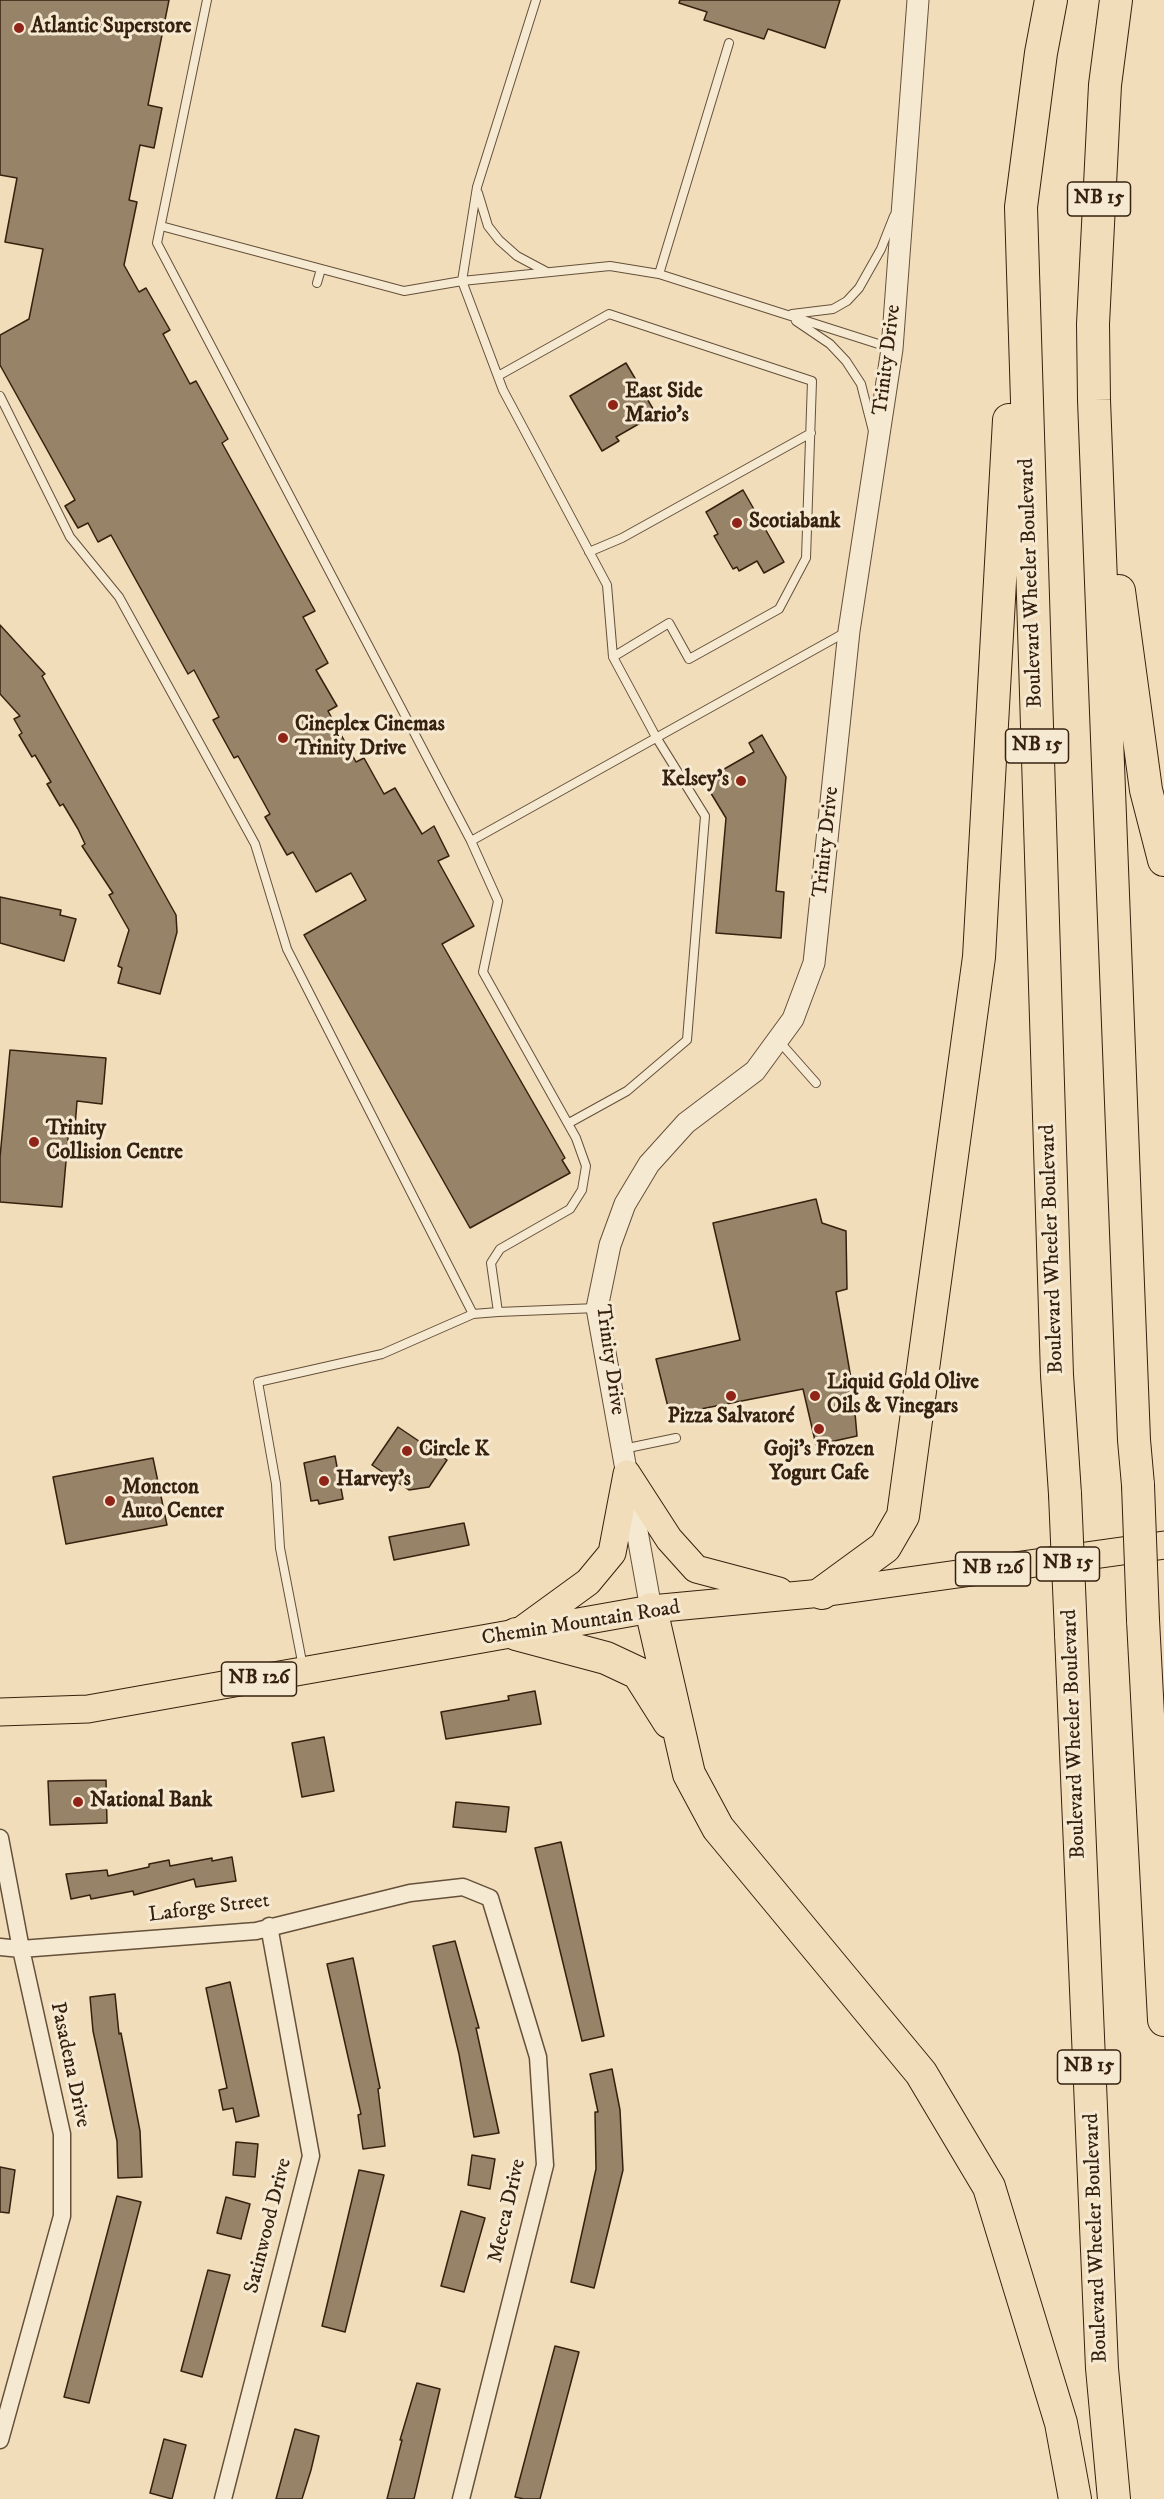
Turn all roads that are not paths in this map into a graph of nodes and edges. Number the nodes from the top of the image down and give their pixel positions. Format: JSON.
{"nodes":[{"id":1,"x":207,"y":0,"type":"edge"},
{"id":2,"x":536,"y":0,"type":"edge"},
{"id":3,"x":918,"y":0,"type":"edge"},
{"id":4,"x":1051,"y":0,"type":"edge"},
{"id":5,"x":1116,"y":0,"type":"edge"},
{"id":6,"x":729,"y":43,"type":"dead end"},
{"id":7,"x":477,"y":187,"type":"junction"},
{"id":8,"x":904,"y":190,"type":"junction"},
{"id":9,"x":1021,"y":207,"type":"junction"},
{"id":10,"x":161,"y":226,"type":"junction"},
{"id":11,"x":321,"y":269,"type":"junction"},
{"id":12,"x":547,"y":273,"type":"junction"},
{"id":13,"x":659,"y":274,"type":"junction"},
{"id":14,"x":462,"y":281,"type":"junction"},
{"id":15,"x":317,"y":283,"type":"dead end"},
{"id":16,"x":786,"y":315,"type":"junction"},
{"id":17,"x":892,"y":349,"type":"junction"},
{"id":18,"x":498,"y":376,"type":"junction"},
{"id":19,"x":0,"y":396,"type":"edge"},
{"id":20,"x":1094,"y":400,"type":"junction"},
{"id":21,"x":811,"y":433,"type":"junction"},
{"id":22,"x":877,"y":448,"type":"junction"},
{"id":23,"x":589,"y":552,"type":"junction"},
{"id":24,"x":849,"y":631,"type":"junction"},
{"id":25,"x":613,"y":657,"type":"junction"},
{"id":26,"x":656,"y":737,"type":"junction"},
{"id":27,"x":471,"y":841,"type":"junction"},
{"id":28,"x":1164,"y":860,"type":"edge"},
{"id":29,"x":777,"y":1040,"type":"junction"},
{"id":30,"x":816,"y":1083,"type":"dead end"},
{"id":31,"x":568,"y":1124,"type":"junction"},
{"id":32,"x":597,"y":1308,"type":"junction"},
{"id":33,"x":498,"y":1312,"type":"junction"},
{"id":34,"x":472,"y":1314,"type":"junction"},
{"id":35,"x":676,"y":1438,"type":"dead end"},
{"id":36,"x":625,"y":1462,"type":"junction"},
{"id":37,"x":1164,"y":1545,"type":"edge"},
{"id":38,"x":809,"y":1594,"type":"junction"},
{"id":39,"x":651,"y":1610,"type":"junction"},
{"id":40,"x":516,"y":1634,"type":"junction"},
{"id":41,"x":304,"y":1671,"type":"junction"},
{"id":42,"x":0,"y":1712,"type":"edge"},
{"id":43,"x":681,"y":1740,"type":"junction"},
{"id":44,"x":0,"y":1838,"type":"edge"},
{"id":45,"x":490,"y":1898,"type":"joint"},
{"id":46,"x":269,"y":1926,"type":"junction"},
{"id":47,"x":0,"y":1947,"type":"edge"},
{"id":48,"x":21,"y":1949,"type":"junction"},
{"id":49,"x":1164,"y":2020,"type":"edge"},
{"id":50,"x":0,"y":2440,"type":"edge"},
{"id":51,"x":223,"y":2499,"type":"edge"},
{"id":52,"x":461,"y":2499,"type":"edge"},
{"id":53,"x":1076,"y":2499,"type":"edge"},
{"id":54,"x":1114,"y":2499,"type":"edge"}],
"edges":[{"from":1,"to":10,"type":"lane"},
{"from":2,"to":7,"type":"lane"},
{"from":3,"to":8,"type":"street","name":"Trinity Drive"},
{"from":4,"to":9,"type":"highway","name":"Boulevard Wheeler Boulevard","number":"NB 15"},
{"from":5,"to":20,"type":"highway","number":"NB 15"},
{"from":6,"to":13,"type":"lane"},
{"from":7,"to":12,"type":"lane"},
{"from":7,"to":14,"type":"lane"},
{"from":8,"to":16,"type":"lane"},
{"from":8,"to":17,"type":"street","name":"Trinity Drive"},
{"from":9,"to":38,"type":"highway"},
{"from":9,"to":54,"type":"highway","name":"Boulevard Wheeler Boulevard","number":"NB 15","bridge":true},
{"from":10,"to":11,"type":"lane"},
{"from":10,"to":27,"type":"lane"},
{"from":11,"to":14,"type":"lane"},
{"from":11,"to":15,"type":"lane"},
{"from":12,"to":13,"type":"lane"},
{"from":12,"to":14,"type":"lane"},
{"from":13,"to":16,"type":"lane"},
{"from":14,"to":18,"type":"lane"},
{"from":16,"to":17,"type":"lane"},
{"from":16,"to":22,"type":"lane"},
{"from":17,"to":22,"type":"street","name":"Trinity Drive"},
{"from":18,"to":21,"type":"lane"},
{"from":18,"to":23,"type":"lane"},
{"from":19,"to":34,"type":"lane"},
{"from":20,"to":28,"type":"highway"},
{"from":20,"to":49,"type":"highway","number":"NB 15","bridge":true},
{"from":21,"to":23,"type":"lane"},
{"from":21,"to":25,"type":"lane"},
{"from":22,"to":24,"type":"street","name":"Trinity Drive"},
{"from":23,"to":25,"type":"lane"},
{"from":24,"to":26,"type":"lane"},
{"from":24,"to":29,"type":"street","name":"Trinity Drive"},
{"from":25,"to":26,"type":"lane"},
{"from":26,"to":27,"type":"lane"},
{"from":26,"to":31,"type":"lane"},
{"from":27,"to":31,"type":"lane"},
{"from":29,"to":30,"type":"lane"},
{"from":29,"to":32,"type":"street","name":"Trinity Drive"},
{"from":31,"to":33,"type":"lane"},
{"from":32,"to":33,"type":"lane"},
{"from":32,"to":36,"type":"street","name":"Trinity Drive"},
{"from":33,"to":34,"type":"lane"},
{"from":34,"to":41,"type":"lane"},
{"from":35,"to":36,"type":"lane"},
{"from":36,"to":38,"type":"main road"},
{"from":36,"to":39,"type":"street","name":"Trinity Drive"},
{"from":36,"to":40,"type":"main road"},
{"from":37,"to":38,"type":"main road","name":"Chemin Mountain Road","number":"NB 126"},
{"from":38,"to":39,"type":"main road","name":"Chemin Mountain Road","number":"NB 126"},
{"from":39,"to":40,"type":"main road","name":"Chemin Mountain Road","number":"NB 126"},
{"from":39,"to":43,"type":"highway"},
{"from":40,"to":41,"type":"main road","name":"Chemin Mountain Road","number":"NB 126"},
{"from":40,"to":43,"type":"highway"},
{"from":41,"to":42,"type":"main road","name":"Chemin Mountain Road","number":"NB 126"},
{"from":43,"to":53,"type":"highway"},
{"from":44,"to":48,"type":"street","name":"Pasadena Drive"},
{"from":45,"to":46,"type":"street","name":"Laforge Street"},
{"from":45,"to":52,"type":"street","name":"Mecca Drive"},
{"from":46,"to":48,"type":"street","name":"Laforge Street"},
{"from":46,"to":51,"type":"street","name":"Satinwood Drive"},
{"from":47,"to":48,"type":"street","name":"Laforge Street"},
{"from":48,"to":50,"type":"street","name":"Pasadena Drive"}]}
